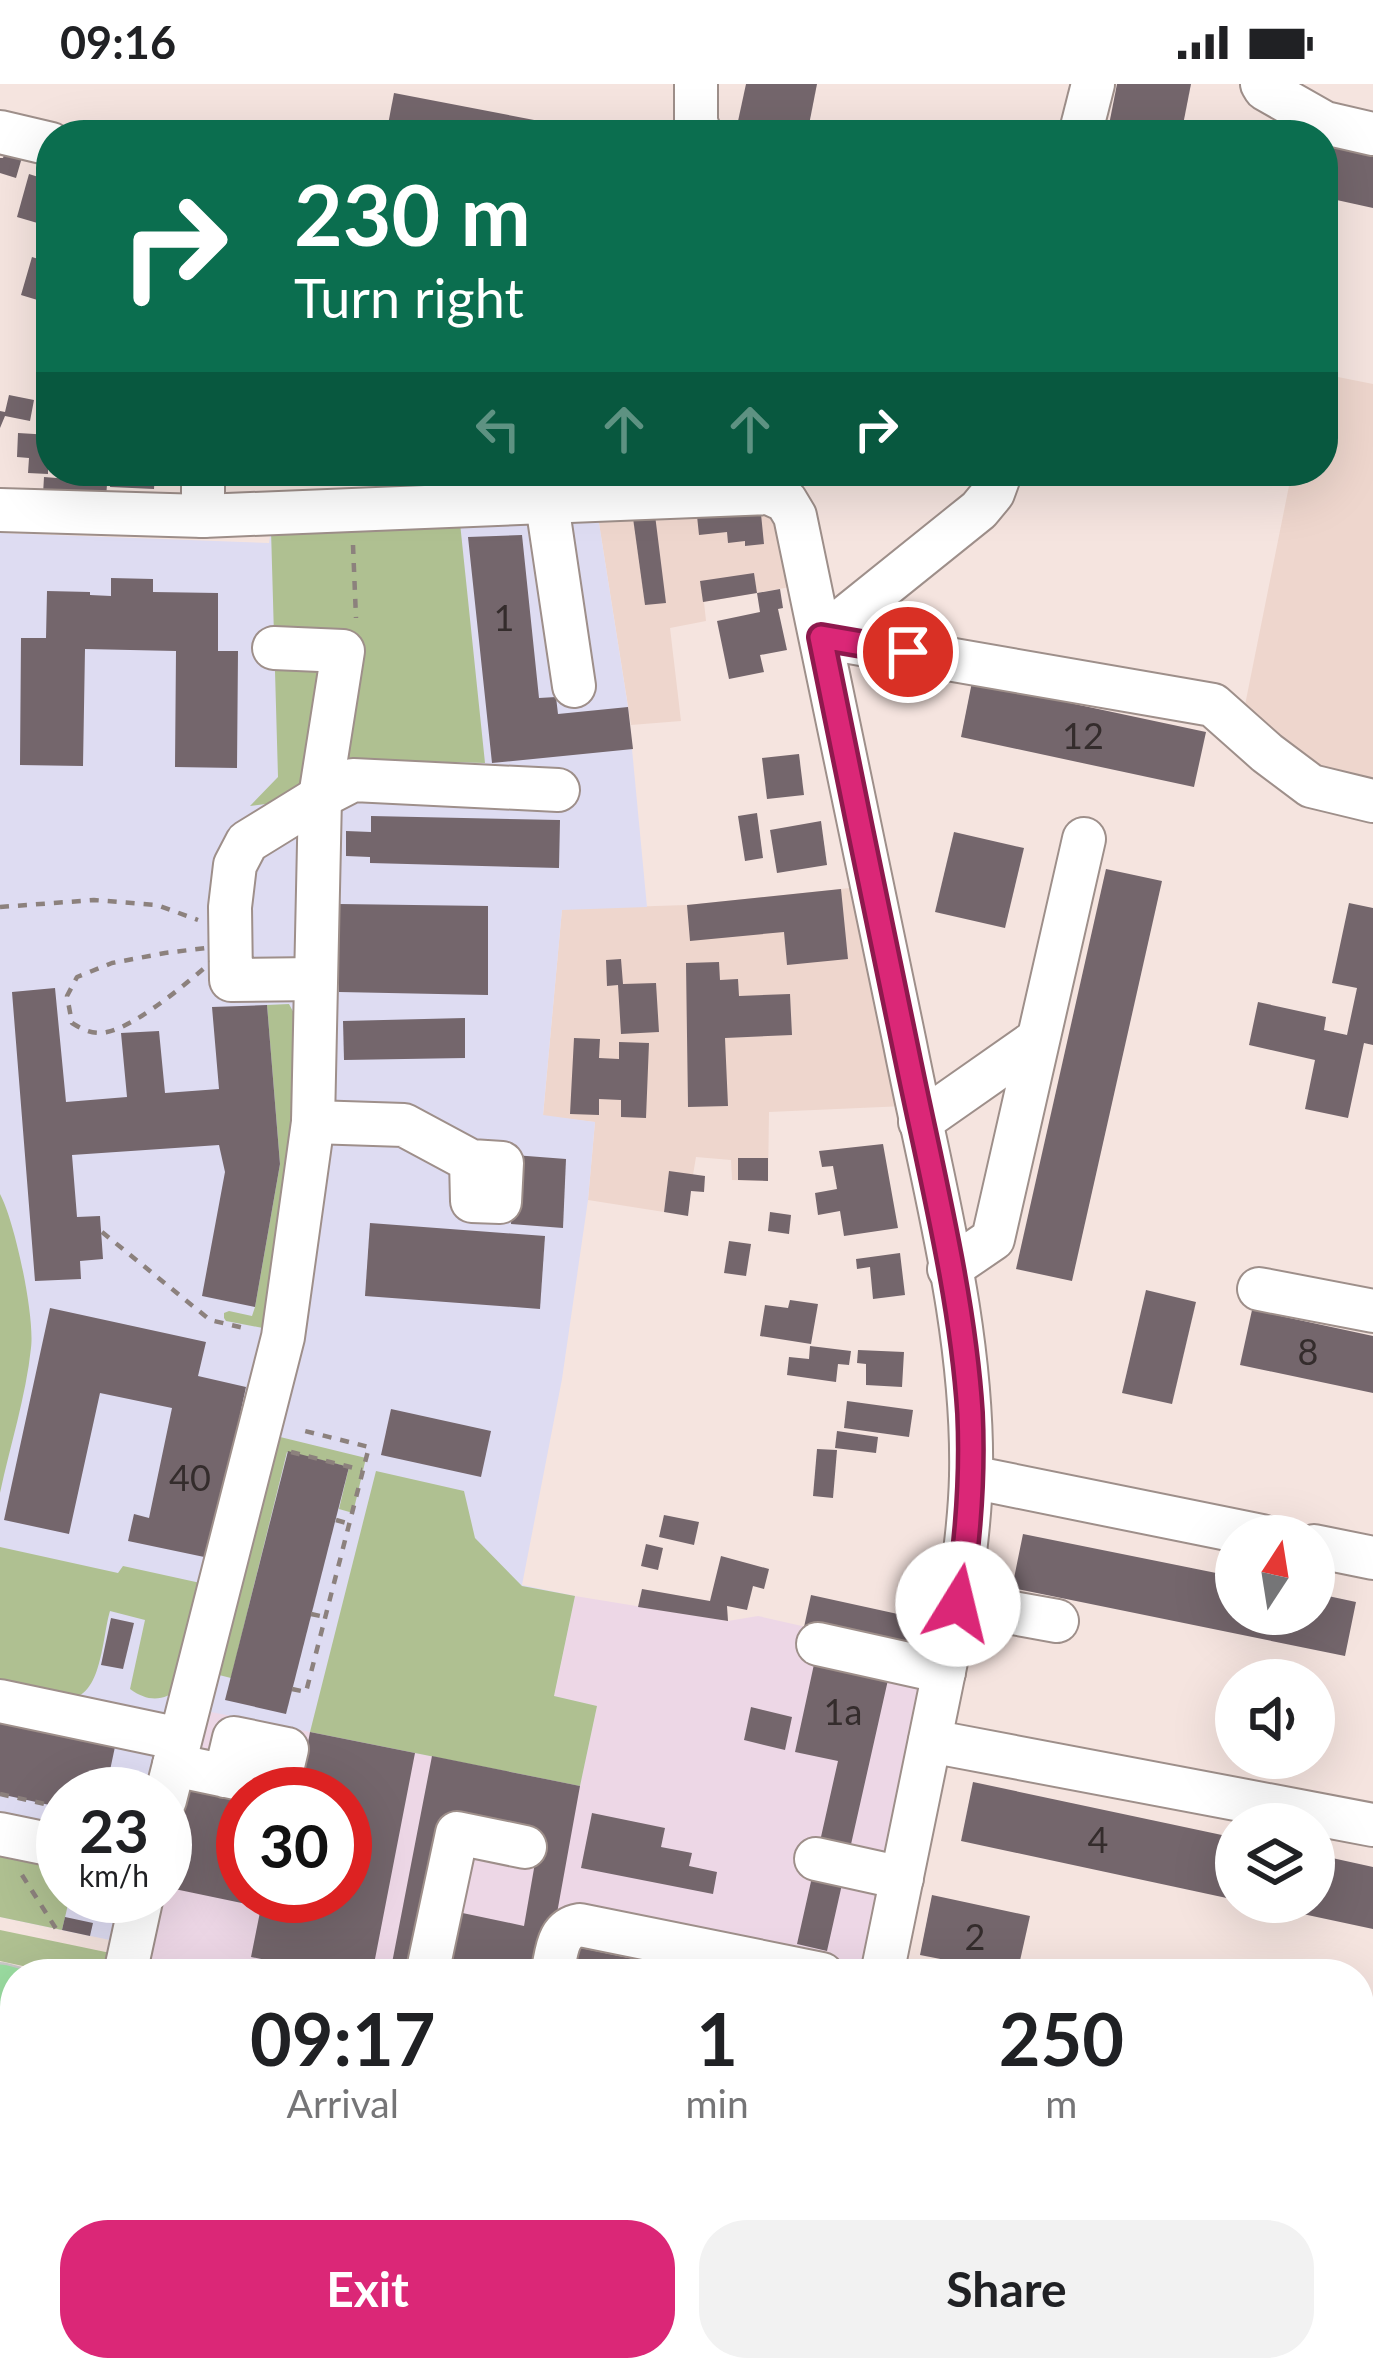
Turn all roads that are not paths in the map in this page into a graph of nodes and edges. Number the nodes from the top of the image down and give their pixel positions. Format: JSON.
{"nodes":[{"id":1,"x":696,"y":84,"type":"edge"},
{"id":2,"x":1093,"y":84,"type":"edge"},
{"id":3,"x":1262,"y":84,"type":"edge"},
{"id":4,"x":696,"y":120,"type":"edge"},
{"id":5,"x":1084,"y":120,"type":"edge"},
{"id":6,"x":1320,"y":120,"type":"edge"},
{"id":7,"x":1338,"y":126,"type":"edge"},
{"id":8,"x":0,"y":132,"type":"edge"},
{"id":9,"x":1373,"y":134,"type":"edge"},
{"id":10,"x":36,"y":141,"type":"edge"},
{"id":11,"x":203,"y":486,"type":"edge"},
{"id":12,"x":648,"y":486,"type":"edge"},
{"id":13,"x":668,"y":486,"type":"edge"},
{"id":14,"x":996,"y":486,"type":"edge"},
{"id":15,"x":547,"y":504,"type":"junction"},
{"id":16,"x":0,"y":510,"type":"edge"},
{"id":17,"x":203,"y":516,"type":"junction"},
{"id":18,"x":821,"y":637,"type":"junction"},
{"id":19,"x":274,"y":648,"type":"dead end"},
{"id":20,"x":574,"y":686,"type":"dead end"},
{"id":21,"x":559,"y":790,"type":"dead end"},
{"id":22,"x":320,"y":797,"type":"junction"},
{"id":23,"x":1373,"y":801,"type":"edge"},
{"id":24,"x":1084,"y":838,"type":"dead end"},
{"id":25,"x":316,"y":980,"type":"junction"},
{"id":26,"x":1037,"y":1040,"type":"junction"},
{"id":27,"x":920,"y":1121,"type":"junction"},
{"id":28,"x":313,"y":1122,"type":"junction"},
{"id":29,"x":471,"y":1161,"type":"dead end"},
{"id":30,"x":949,"y":1269,"type":"junction"},
{"id":31,"x":1259,"y":1289,"type":"dead end"},
{"id":32,"x":1373,"y":1310,"type":"edge"},
{"id":33,"x":971,"y":1477,"type":"junction"},
{"id":34,"x":1215,"y":1526,"type":"edge"},
{"id":35,"x":1335,"y":1550,"type":"edge"},
{"id":36,"x":1373,"y":1558,"type":"edge"},
{"id":37,"x":958,"y":1604,"type":"junction"},
{"id":38,"x":1057,"y":1621,"type":"dead end"},
{"id":39,"x":818,"y":1644,"type":"dead end"},
{"id":40,"x":944,"y":1672,"type":"junction"},
{"id":41,"x":0,"y":1701,"type":"edge"},
{"id":42,"x":930,"y":1742,"type":"junction"},
{"id":43,"x":170,"y":1767,"type":"edge"},
{"id":44,"x":173,"y":1767,"type":"edge"},
{"id":45,"x":1373,"y":1825,"type":"edge"},
{"id":46,"x":525,"y":1847,"type":"dead end"},
{"id":47,"x":816,"y":1859,"type":"dead end"},
{"id":48,"x":902,"y":1878,"type":"junction"},
{"id":49,"x":136,"y":1923,"type":"edge"},
{"id":50,"x":128,"y":1959,"type":"edge"},
{"id":51,"x":430,"y":1959,"type":"edge"},
{"id":52,"x":555,"y":1959,"type":"edge"},
{"id":53,"x":748,"y":1959,"type":"edge"},
{"id":54,"x":885,"y":1959,"type":"edge"}],
"edges":[{"from":1,"to":4,"type":"street"},
{"from":2,"to":5,"type":"street"},
{"from":3,"to":6,"type":"street"},
{"from":7,"to":9,"type":"street"},
{"from":8,"to":10,"type":"street"},
{"from":11,"to":17,"type":"street"},
{"from":12,"to":15,"type":"street"},
{"from":13,"to":18,"type":"street"},
{"from":14,"to":18,"type":"street"},
{"from":15,"to":17,"type":"street"},
{"from":15,"to":20,"type":"street"},
{"from":16,"to":17,"type":"street"},
{"from":18,"to":23,"type":"street"},
{"from":18,"to":27,"type":"street"},
{"from":19,"to":22,"type":"street"},
{"from":21,"to":22,"type":"street"},
{"from":22,"to":25,"type":"street"},
{"from":22,"to":25,"type":"street"},
{"from":24,"to":26,"type":"street"},
{"from":25,"to":28,"type":"street"},
{"from":26,"to":27,"type":"street"},
{"from":26,"to":30,"type":"street"},
{"from":27,"to":30,"type":"street"},
{"from":28,"to":29,"type":"street"},
{"from":28,"to":44,"type":"street"},
{"from":30,"to":33,"type":"street"},
{"from":31,"to":32,"type":"street"},
{"from":33,"to":34,"type":"street"},
{"from":33,"to":37,"type":"street"},
{"from":35,"to":36,"type":"street"},
{"from":37,"to":38,"type":"street"},
{"from":37,"to":40,"type":"street"},
{"from":39,"to":40,"type":"street"},
{"from":40,"to":42,"type":"street"},
{"from":41,"to":43,"type":"street"},
{"from":42,"to":45,"type":"street"},
{"from":42,"to":48,"type":"street"},
{"from":46,"to":51,"type":"street"},
{"from":47,"to":48,"type":"street"},
{"from":48,"to":54,"type":"street"},
{"from":49,"to":50,"type":"street"},
{"from":52,"to":53,"type":"street"}]}
